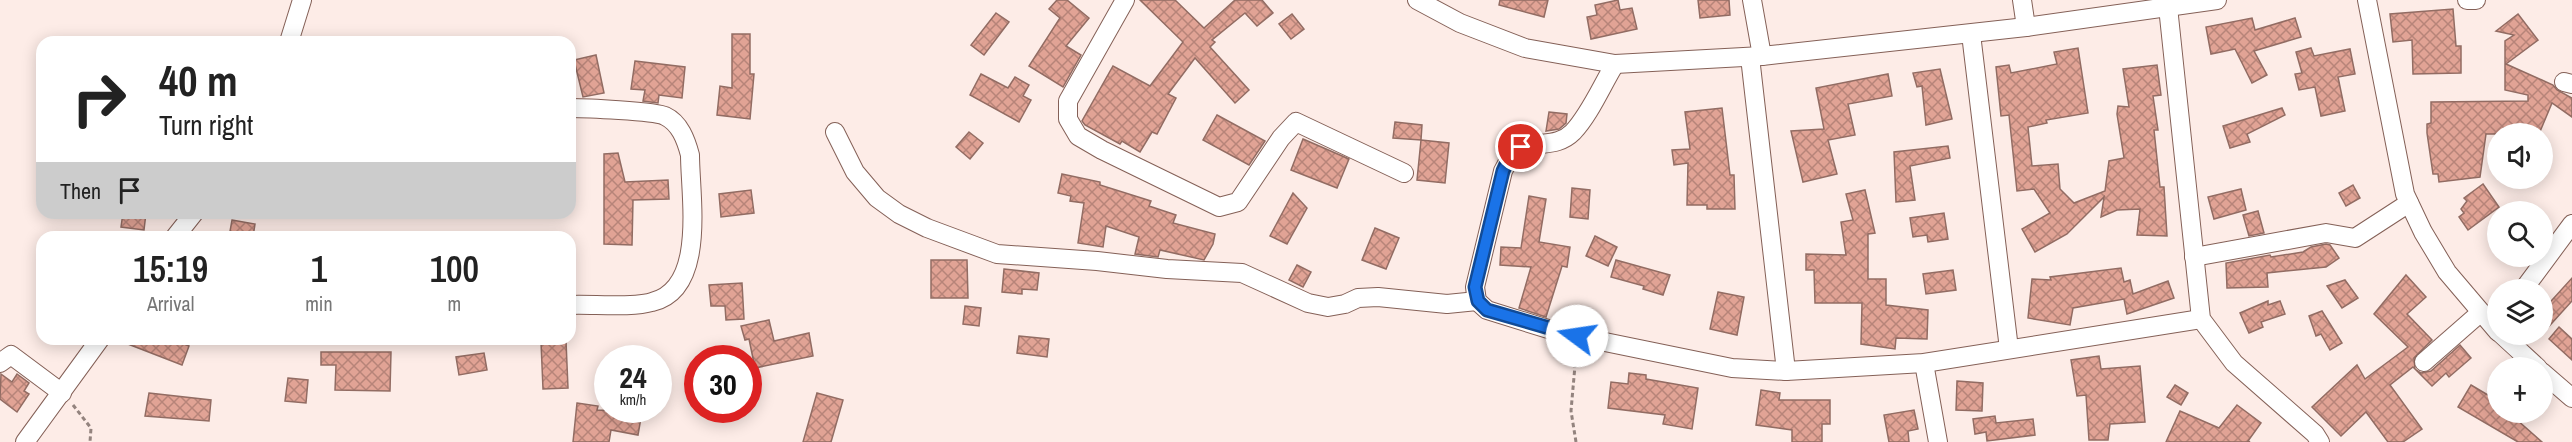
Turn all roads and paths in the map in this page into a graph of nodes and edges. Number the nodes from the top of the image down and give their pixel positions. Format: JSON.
{"nodes":[{"id":1,"x":301,"y":0,"type":"edge"},
{"id":2,"x":1125,"y":0,"type":"edge"},
{"id":3,"x":1417,"y":0,"type":"edge"},
{"id":4,"x":1752,"y":0,"type":"edge"},
{"id":5,"x":2022,"y":0,"type":"edge"},
{"id":6,"x":2217,"y":0,"type":"edge"},
{"id":7,"x":2367,"y":0,"type":"edge"},
{"id":8,"x":2467,"y":0,"type":"edge"},
{"id":9,"x":2476,"y":0,"type":"edge"},
{"id":10,"x":2168,"y":8,"type":"junction"},
{"id":11,"x":2026,"y":27,"type":"junction"},
{"id":12,"x":1971,"y":34,"type":"junction"},
{"id":13,"x":291,"y":36,"type":"edge"},
{"id":14,"x":1756,"y":56,"type":"junction"},
{"id":15,"x":1615,"y":64,"type":"junction"},
{"id":16,"x":576,"y":109,"type":"edge"},
{"id":17,"x":835,"y":132,"type":"dead end"},
{"id":18,"x":1404,"y":173,"type":"dead end"},
{"id":19,"x":2409,"y":203,"type":"junction"},
{"id":20,"x":189,"y":219,"type":"edge"},
{"id":21,"x":2572,"y":224,"type":"edge"},
{"id":22,"x":180,"y":231,"type":"edge"},
{"id":23,"x":2194,"y":257,"type":"junction"},
{"id":24,"x":2531,"y":279,"type":"edge"},
{"id":25,"x":1478,"y":301,"type":"junction"},
{"id":26,"x":576,"y":305,"type":"edge"},
{"id":27,"x":2481,"y":313,"type":"junction"},
{"id":28,"x":2201,"y":319,"type":"junction"},
{"id":29,"x":2487,"y":319,"type":"edge"},
{"id":30,"x":1577,"y":336,"type":"junction"},
{"id":31,"x":96,"y":345,"type":"edge"},
{"id":32,"x":2514,"y":345,"type":"edge"},
{"id":33,"x":2009,"y":349,"type":"junction"},
{"id":34,"x":2526,"y":357,"type":"edge"},
{"id":35,"x":2424,"y":362,"type":"dead end"},
{"id":36,"x":0,"y":363,"type":"edge"},
{"id":37,"x":1924,"y":363,"type":"junction"},
{"id":38,"x":1786,"y":371,"type":"junction"},
{"id":39,"x":2553,"y":382,"type":"edge"},
{"id":40,"x":62,"y":393,"type":"junction"},
{"id":41,"x":2572,"y":398,"type":"edge"},
{"id":42,"x":25,"y":442,"type":"edge"},
{"id":43,"x":90,"y":442,"type":"edge"},
{"id":44,"x":1576,"y":442,"type":"edge"},
{"id":45,"x":1938,"y":442,"type":"edge"},
{"id":46,"x":2320,"y":442,"type":"edge"}],
"edges":[{"from":1,"to":13,"type":"street"},
{"from":2,"to":18,"type":"street"},
{"from":3,"to":15,"type":"street"},
{"from":4,"to":14,"type":"street"},
{"from":5,"to":11,"type":"street"},
{"from":6,"to":10,"type":"street"},
{"from":7,"to":19,"type":"street"},
{"from":8,"to":9,"type":"street"},
{"from":10,"to":11,"type":"street"},
{"from":10,"to":23,"type":"street"},
{"from":11,"to":12,"type":"street"},
{"from":12,"to":14,"type":"street"},
{"from":12,"to":33,"type":"street"},
{"from":14,"to":15,"type":"street"},
{"from":14,"to":38,"type":"street"},
{"from":15,"to":25,"type":"street"},
{"from":16,"to":26,"type":"street"},
{"from":17,"to":25,"type":"street"},
{"from":19,"to":23,"type":"street"},
{"from":19,"to":27,"type":"street"},
{"from":20,"to":22,"type":"street"},
{"from":21,"to":24,"type":"street"},
{"from":23,"to":28,"type":"street"},
{"from":25,"to":30,"type":"street"},
{"from":27,"to":29,"type":"street"},
{"from":27,"to":35,"type":"street"},
{"from":28,"to":33,"type":"street"},
{"from":28,"to":46,"type":"street"},
{"from":30,"to":38,"type":"street"},
{"from":30,"to":44,"type":"path"},
{"from":31,"to":40,"type":"street"},
{"from":32,"to":34,"type":"street"},
{"from":33,"to":37,"type":"street"},
{"from":36,"to":40,"type":"street"},
{"from":37,"to":38,"type":"street"},
{"from":37,"to":45,"type":"street"},
{"from":39,"to":41,"type":"street"},
{"from":40,"to":42,"type":"street"},
{"from":40,"to":43,"type":"path"}]}
